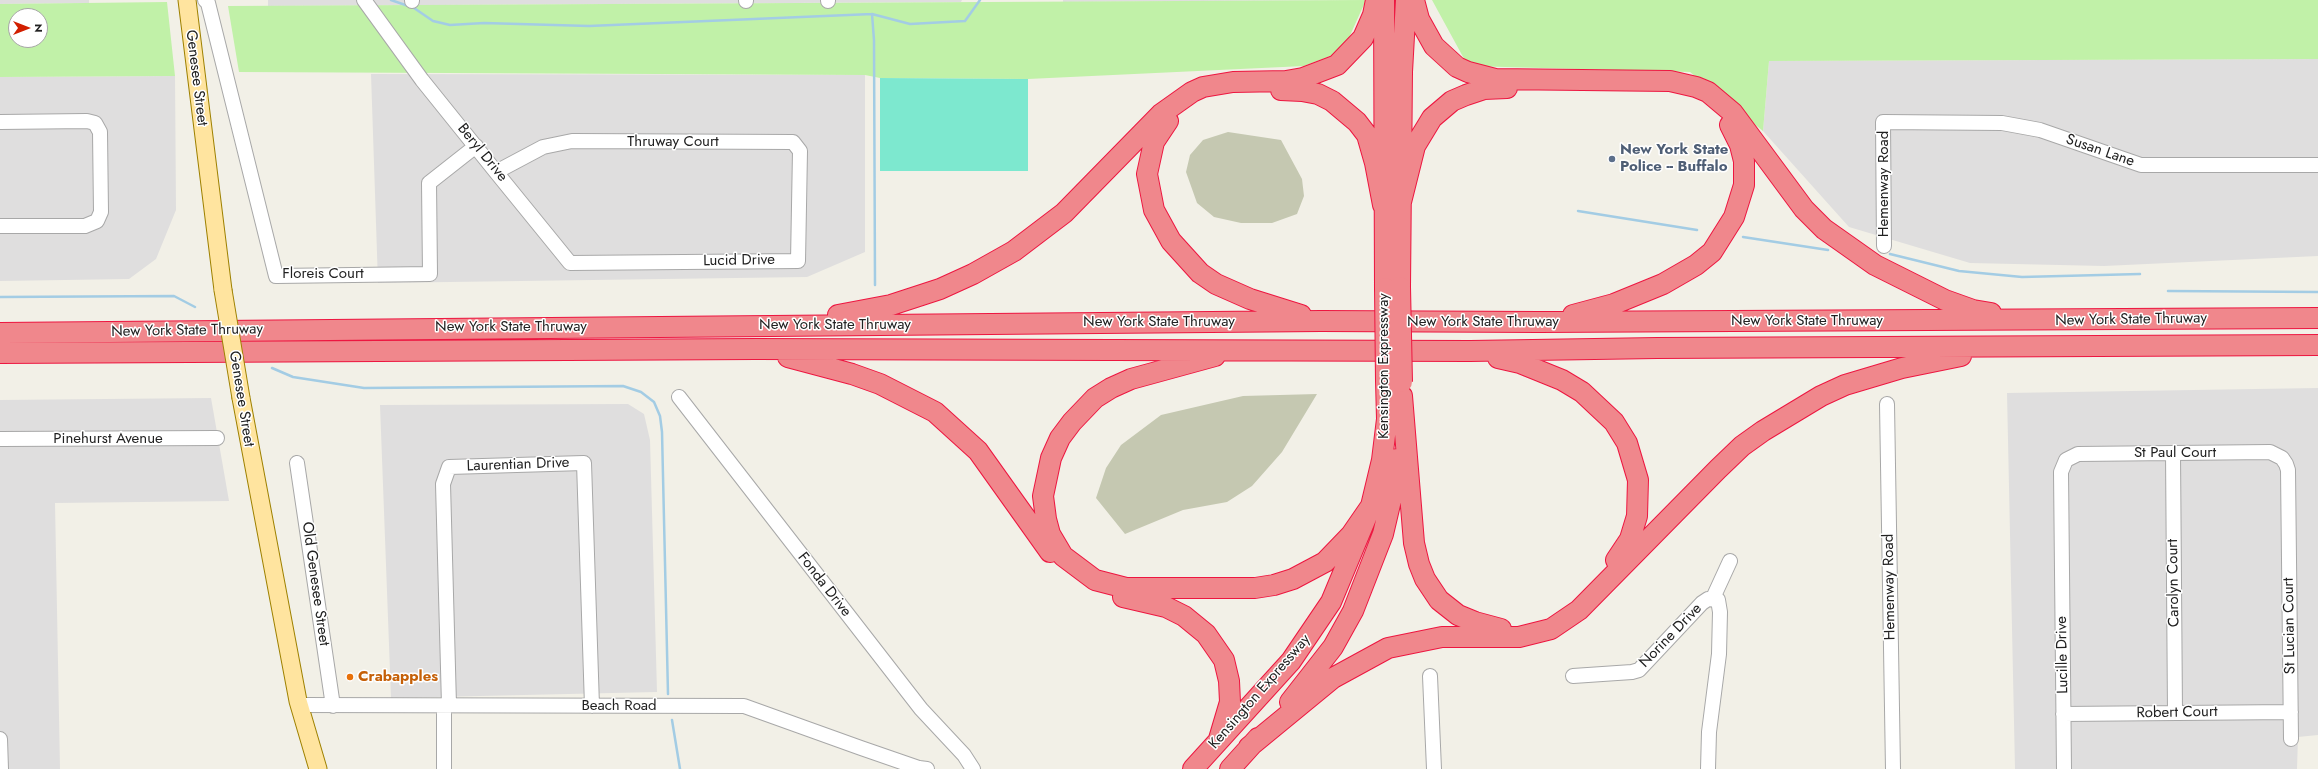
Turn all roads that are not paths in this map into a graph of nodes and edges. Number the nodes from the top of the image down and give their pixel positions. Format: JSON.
{"nodes":[{"id":1,"x":187,"y":0,"type":"edge"},
{"id":2,"x":205,"y":0,"type":"edge"},
{"id":3,"x":364,"y":0,"type":"edge"},
{"id":4,"x":1376,"y":0,"type":"edge"},
{"id":5,"x":1384,"y":0,"type":"edge"},
{"id":6,"x":1406,"y":0,"type":"edge"},
{"id":7,"x":1414,"y":0,"type":"edge"},
{"id":8,"x":0,"y":122,"type":"edge"},
{"id":9,"x":1883,"y":122,"type":"joint"},
{"id":10,"x":476,"y":146,"type":"junction"},
{"id":11,"x":2318,"y":165,"type":"edge"},
{"id":12,"x":496,"y":172,"type":"junction"},
{"id":13,"x":799,"y":203,"type":"joint"},
{"id":14,"x":1392,"y":205,"type":"junction"},
{"id":15,"x":0,"y":226,"type":"edge"},
{"id":16,"x":1884,"y":246,"type":"dead end"},
{"id":17,"x":622,"y":263,"type":"joint"},
{"id":18,"x":2318,"y":318,"type":"edge"},
{"id":19,"x":2042,"y":320,"type":"junction"},
{"id":20,"x":1321,"y":321,"type":"junction"},
{"id":21,"x":1539,"y":322,"type":"junction"},
{"id":22,"x":787,"y":325,"type":"junction"},
{"id":23,"x":0,"y":333,"type":"edge"},
{"id":24,"x":2318,"y":345,"type":"edge"},
{"id":25,"x":2005,"y":347,"type":"junction"},
{"id":26,"x":756,"y":349,"type":"junction"},
{"id":27,"x":1242,"y":349,"type":"junction"},
{"id":28,"x":1470,"y":351,"type":"junction"},
{"id":29,"x":0,"y":353,"type":"edge"},
{"id":30,"x":1397,"y":386,"type":"junction"},
{"id":31,"x":679,"y":398,"type":"dead end"},
{"id":32,"x":1887,"y":404,"type":"dead end"},
{"id":33,"x":217,"y":438,"type":"dead end"},
{"id":34,"x":0,"y":439,"type":"edge"},
{"id":35,"x":2173,"y":453,"type":"junction"},
{"id":36,"x":297,"y":463,"type":"dead end"},
{"id":37,"x":1371,"y":506,"type":"junction"},
{"id":38,"x":2289,"y":540,"type":"joint"},
{"id":39,"x":2061,"y":541,"type":"joint"},
{"id":40,"x":1730,"y":561,"type":"dead end"},
{"id":41,"x":1713,"y":598,"type":"junction"},
{"id":42,"x":1430,"y":676,"type":"dead end"},
{"id":43,"x":1573,"y":676,"type":"dead end"},
{"id":44,"x":299,"y":705,"type":"junction"},
{"id":45,"x":446,"y":705,"type":"junction"},
{"id":46,"x":332,"y":706,"type":"junction"},
{"id":47,"x":592,"y":706,"type":"junction"},
{"id":48,"x":2291,"y":712,"type":"junction"},
{"id":49,"x":2176,"y":713,"type":"junction"},
{"id":50,"x":2063,"y":714,"type":"junction"},
{"id":51,"x":2291,"y":738,"type":"dead end"},
{"id":52,"x":0,"y":739,"type":"edge"},
{"id":53,"x":1220,"y":739,"type":"junction"},
{"id":54,"x":1239,"y":758,"type":"edge"},
{"id":55,"x":1199,"y":762,"type":"edge"},
{"id":56,"x":1,"y":769,"type":"edge"},
{"id":57,"x":318,"y":769,"type":"edge"},
{"id":58,"x":444,"y":769,"type":"edge"},
{"id":59,"x":927,"y":769,"type":"edge"},
{"id":60,"x":973,"y":769,"type":"edge"},
{"id":61,"x":1434,"y":769,"type":"edge"},
{"id":62,"x":1708,"y":769,"type":"edge"},
{"id":63,"x":1893,"y":769,"type":"edge"},
{"id":64,"x":2064,"y":769,"type":"edge"}],
"edges":[{"from":1,"to":44,"type":"main road","name":"Genesee Street","bridge":true},
{"from":2,"to":10,"type":"street","name":"Floreis Court"},
{"from":3,"to":10,"type":"street","name":"Beryl Drive"},
{"from":4,"to":22,"type":"highway"},
{"from":5,"to":14,"type":"highway","name":"Kensington Expressway"},
{"from":6,"to":14,"type":"highway","name":"Kensington Expressway"},
{"from":7,"to":19,"type":"highway"},
{"from":8,"to":15,"type":"street"},
{"from":9,"to":11,"type":"street","name":"Susan Lane"},
{"from":9,"to":16,"type":"street","name":"Hemenway Road"},
{"from":10,"to":12,"type":"street","name":"Beryl Drive"},
{"from":12,"to":13,"type":"street","name":"Thruway Court"},
{"from":12,"to":17,"type":"street","name":"Beryl Drive"},
{"from":13,"to":17,"type":"street","name":"Lucid Drive"},
{"from":14,"to":20,"type":"highway"},
{"from":14,"to":21,"type":"highway"},
{"from":14,"to":30,"type":"highway","name":"Kensington Expressway","bridge":true},
{"from":18,"to":19,"type":"highway","name":"New York State Thruway"},
{"from":19,"to":21,"type":"highway","name":"New York State Thruway"},
{"from":20,"to":21,"type":"highway","name":"New York State Thruway"},
{"from":20,"to":22,"type":"highway","name":"New York State Thruway"},
{"from":22,"to":23,"type":"highway","name":"New York State Thruway"},
{"from":24,"to":25,"type":"highway","name":"New York State Thruway"},
{"from":25,"to":28,"type":"highway","name":"New York State Thruway"},
{"from":25,"to":54,"type":"highway"},
{"from":26,"to":27,"type":"highway","name":"New York State Thruway"},
{"from":26,"to":29,"type":"highway","name":"New York State Thruway"},
{"from":26,"to":53,"type":"highway"},
{"from":27,"to":28,"type":"highway","name":"New York State Thruway"},
{"from":27,"to":37,"type":"highway"},
{"from":28,"to":30,"type":"highway"},
{"from":30,"to":37,"type":"highway","name":"Kensington Expressway"},
{"from":30,"to":54,"type":"highway","name":"Kensington Expressway"},
{"from":31,"to":60,"type":"street","name":"Fonda Drive"},
{"from":32,"to":63,"type":"street","name":"Hemenway Road"},
{"from":33,"to":34,"type":"street","name":"Pinehurst Avenue"},
{"from":35,"to":38,"type":"street","name":"St Paul Court"},
{"from":35,"to":39,"type":"street","name":"St Paul Court"},
{"from":35,"to":49,"type":"street","name":"Carolyn Court"},
{"from":36,"to":46,"type":"street","name":"Old Genesee Street"},
{"from":37,"to":53,"type":"highway","name":"Kensington Expressway"},
{"from":38,"to":48,"type":"street","name":"St Lucian Court"},
{"from":39,"to":50,"type":"street","name":"Lucille Drive"},
{"from":40,"to":41,"type":"street"},
{"from":41,"to":43,"type":"street","name":"Norine Drive"},
{"from":41,"to":62,"type":"street","name":"Norine Drive"},
{"from":42,"to":61,"type":"street"},
{"from":44,"to":46,"type":"street","name":"Beach Road"},
{"from":44,"to":57,"type":"main road","name":"Genesee Street"},
{"from":45,"to":46,"type":"street","name":"Beach Road"},
{"from":45,"to":47,"type":"street","name":"Beach Road"},
{"from":45,"to":47,"type":"street","name":"Laurentian Drive"},
{"from":45,"to":58,"type":"street"},
{"from":47,"to":59,"type":"street","name":"Beach Road"},
{"from":48,"to":49,"type":"street","name":"Robert Court"},
{"from":48,"to":51,"type":"street","name":"St Lucian Court"},
{"from":49,"to":50,"type":"street","name":"Robert Court"},
{"from":50,"to":64,"type":"street","name":"Lucille Drive"},
{"from":52,"to":56,"type":"street"},
{"from":53,"to":55,"type":"highway","name":"Kensington Expressway"}]}
